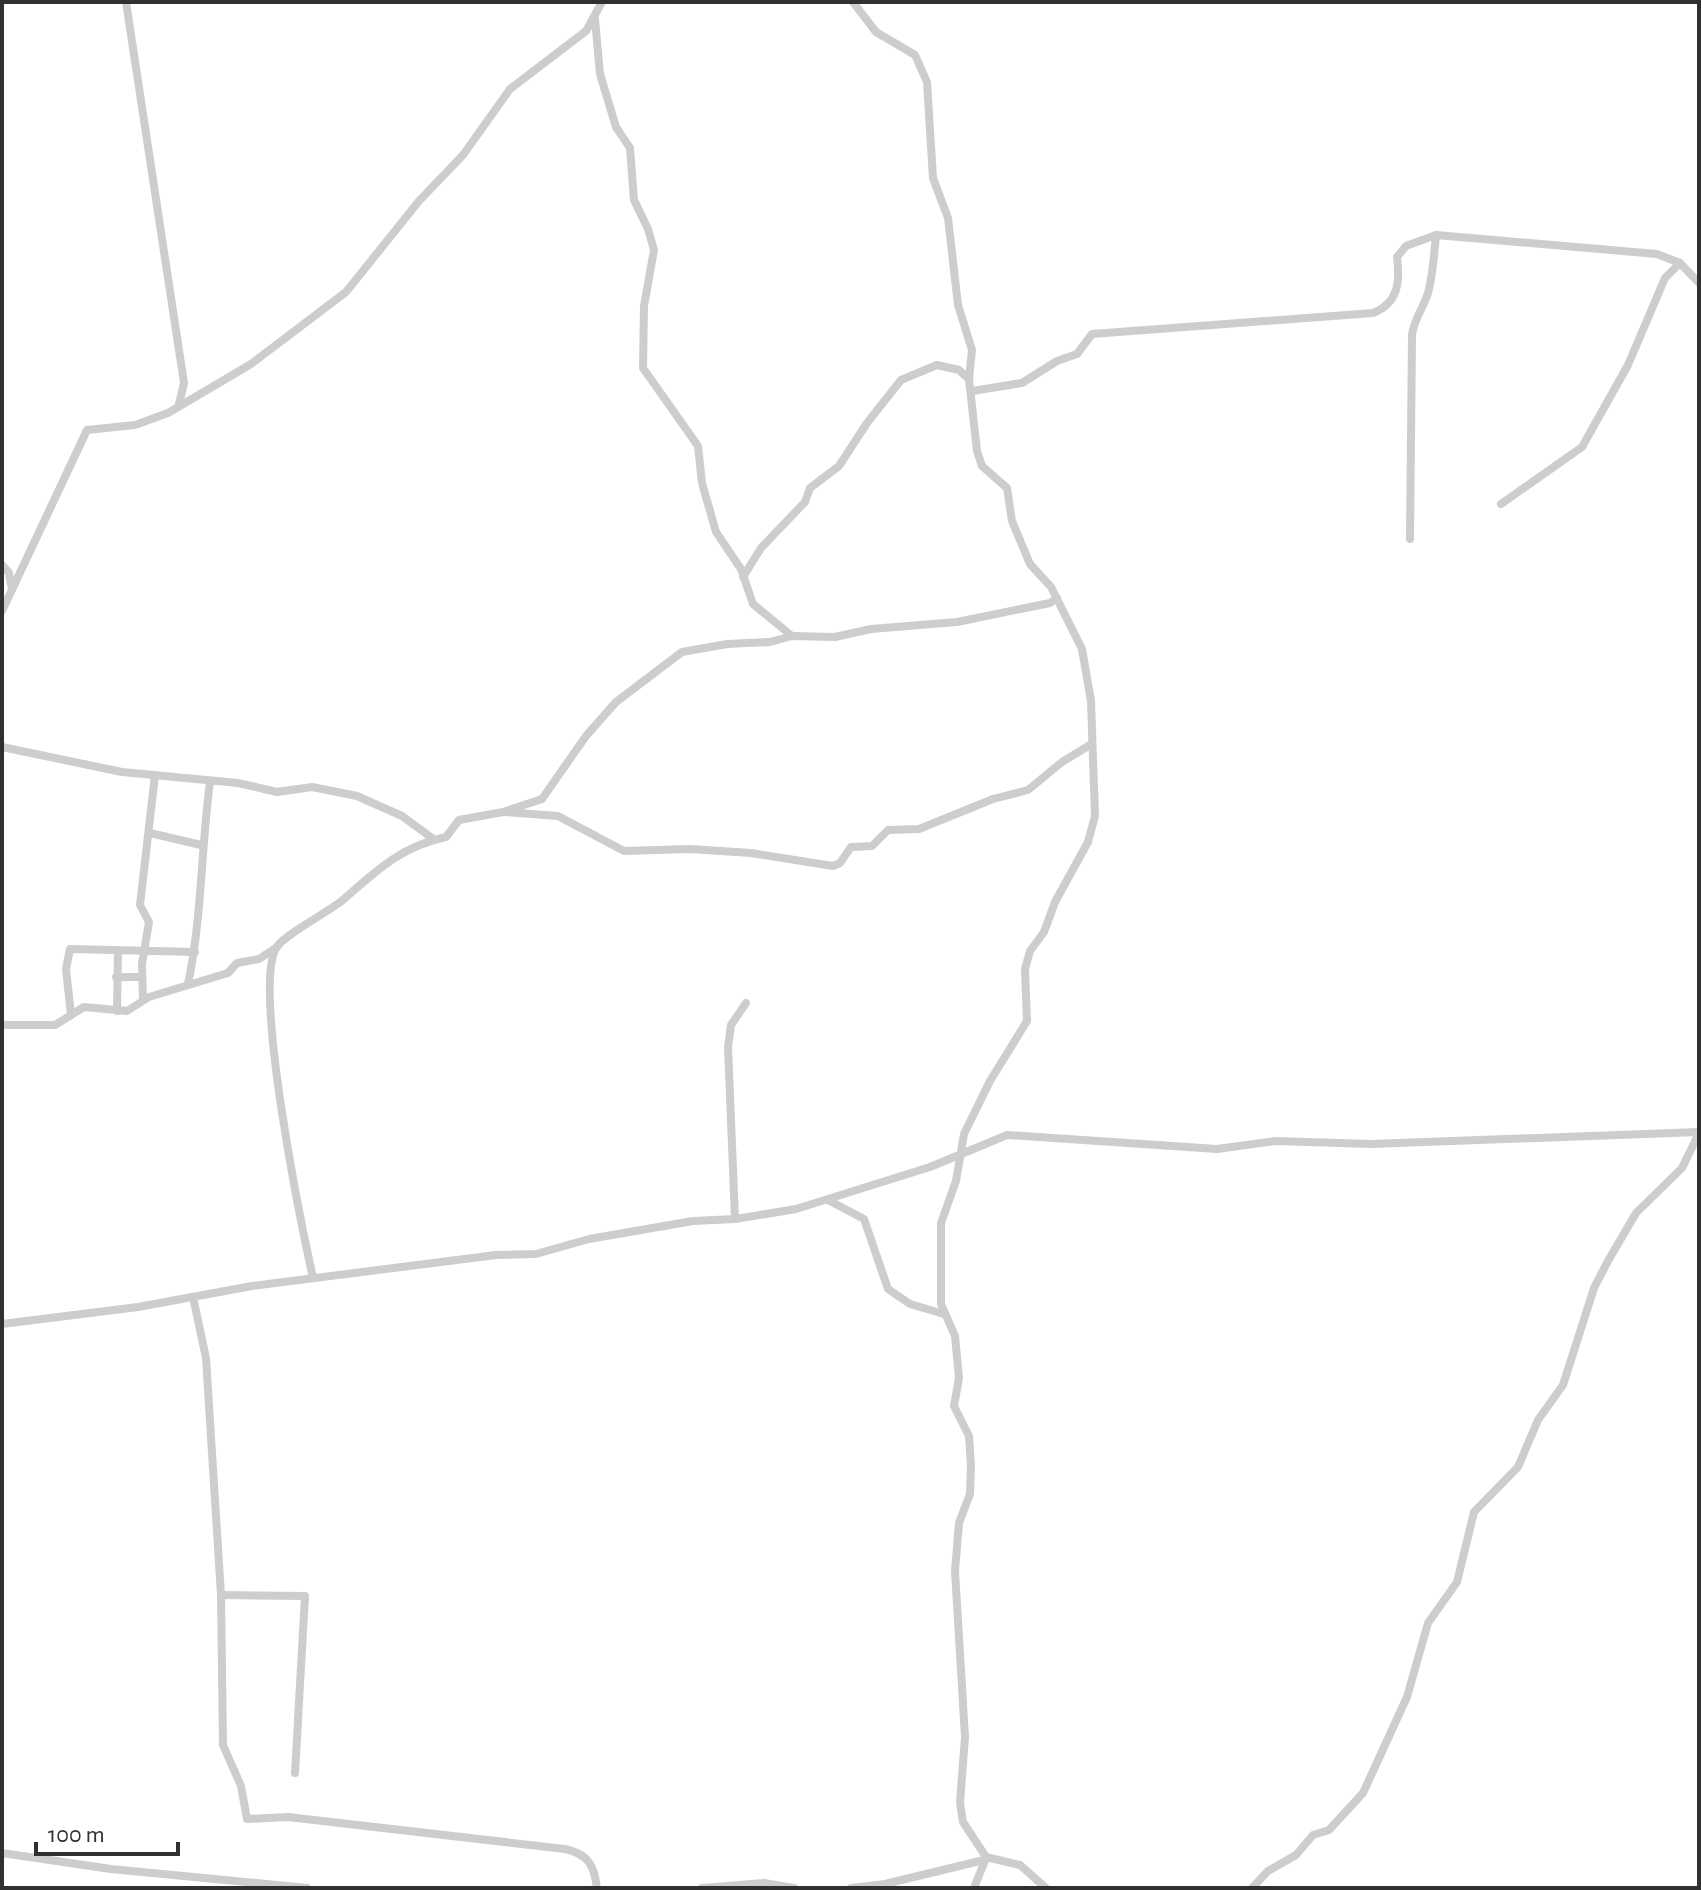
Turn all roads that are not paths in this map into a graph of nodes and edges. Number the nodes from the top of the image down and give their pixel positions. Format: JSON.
{"nodes":[{"id":1,"x":126,"y":2,"type":"edge"},
{"id":2,"x":602,"y":2,"type":"edge"},
{"id":3,"x":853,"y":2,"type":"edge"},
{"id":4,"x":595,"y":18,"type":"junction"},
{"id":5,"x":1436,"y":235,"type":"junction"},
{"id":6,"x":1680,"y":263,"type":"junction"},
{"id":7,"x":1699,"y":283,"type":"edge"},
{"id":8,"x":969,"y":379,"type":"junction"},
{"id":9,"x":972,"y":391,"type":"junction"},
{"id":10,"x":179,"y":405,"type":"junction"},
{"id":11,"x":1501,"y":504,"type":"dead end"},
{"id":12,"x":1410,"y":539,"type":"dead end"},
{"id":13,"x":2,"y":565,"type":"edge"},
{"id":14,"x":743,"y":577,"type":"junction"},
{"id":15,"x":10,"y":589,"type":"junction"},
{"id":16,"x":1057,"y":598,"type":"junction"},
{"id":17,"x":2,"y":611,"type":"edge"},
{"id":18,"x":792,"y":636,"type":"junction"},
{"id":19,"x":1090,"y":745,"type":"junction"},
{"id":20,"x":2,"y":747,"type":"edge"},
{"id":21,"x":155,"y":775,"type":"junction"},
{"id":22,"x":210,"y":782,"type":"junction"},
{"id":23,"x":503,"y":812,"type":"junction"},
{"id":24,"x":150,"y":833,"type":"junction"},
{"id":25,"x":432,"y":838,"type":"junction"},
{"id":26,"x":201,"y":845,"type":"junction"},
{"id":27,"x":277,"y":947,"type":"junction"},
{"id":28,"x":118,"y":950,"type":"junction"},
{"id":29,"x":143,"y":952,"type":"junction"},
{"id":30,"x":195,"y":952,"type":"junction"},
{"id":31,"x":116,"y":977,"type":"junction"},
{"id":32,"x":142,"y":977,"type":"junction"},
{"id":33,"x":188,"y":984,"type":"junction"},
{"id":34,"x":143,"y":1000,"type":"junction"},
{"id":35,"x":746,"y":1003,"type":"dead end"},
{"id":36,"x":117,"y":1011,"type":"junction"},
{"id":37,"x":71,"y":1016,"type":"junction"},
{"id":38,"x":2,"y":1025,"type":"edge"},
{"id":39,"x":1699,"y":1132,"type":"edge"},
{"id":40,"x":959,"y":1154,"type":"junction"},
{"id":41,"x":827,"y":1200,"type":"junction"},
{"id":42,"x":735,"y":1219,"type":"junction"},
{"id":43,"x":313,"y":1278,"type":"junction"},
{"id":44,"x":193,"y":1297,"type":"junction"},
{"id":45,"x":944,"y":1314,"type":"junction"},
{"id":46,"x":2,"y":1324,"type":"edge"},
{"id":47,"x":221,"y":1595,"type":"junction"},
{"id":48,"x":295,"y":1773,"type":"dead end"},
{"id":49,"x":2,"y":1853,"type":"edge"},
{"id":50,"x":985,"y":1859,"type":"junction"},
{"id":51,"x":307,"y":1888,"type":"edge"},
{"id":52,"x":597,"y":1888,"type":"edge"},
{"id":53,"x":696,"y":1888,"type":"edge"},
{"id":54,"x":702,"y":1888,"type":"edge"},
{"id":55,"x":794,"y":1888,"type":"edge"},
{"id":56,"x":851,"y":1888,"type":"edge"},
{"id":57,"x":974,"y":1888,"type":"edge"},
{"id":58,"x":1046,"y":1888,"type":"edge"},
{"id":59,"x":1252,"y":1888,"type":"edge"}],
"edges":[{"from":1,"to":10,"type":"street"},
{"from":2,"to":4,"type":"street"},
{"from":3,"to":8,"type":"street"},
{"from":4,"to":10,"type":"street"},
{"from":4,"to":14,"type":"street"},
{"from":5,"to":6,"type":"street"},
{"from":5,"to":9,"type":"street"},
{"from":5,"to":12,"type":"street"},
{"from":6,"to":7,"type":"street"},
{"from":6,"to":11,"type":"street"},
{"from":8,"to":9,"type":"street"},
{"from":8,"to":14,"type":"street"},
{"from":9,"to":16,"type":"street"},
{"from":10,"to":15,"type":"street"},
{"from":13,"to":15,"type":"street"},
{"from":14,"to":18,"type":"street"},
{"from":15,"to":17,"type":"street"},
{"from":16,"to":18,"type":"street"},
{"from":16,"to":19,"type":"street"},
{"from":18,"to":23,"type":"street"},
{"from":19,"to":23,"type":"street"},
{"from":19,"to":40,"type":"street"},
{"from":20,"to":21,"type":"street"},
{"from":21,"to":22,"type":"street"},
{"from":21,"to":24,"type":"street"},
{"from":22,"to":25,"type":"street"},
{"from":22,"to":26,"type":"street"},
{"from":23,"to":25,"type":"street"},
{"from":24,"to":26,"type":"street"},
{"from":24,"to":29,"type":"street"},
{"from":25,"to":27,"type":"street"},
{"from":26,"to":30,"type":"street"},
{"from":27,"to":33,"type":"street"},
{"from":27,"to":43,"type":"street"},
{"from":28,"to":29,"type":"street"},
{"from":28,"to":31,"type":"street"},
{"from":28,"to":37,"type":"street"},
{"from":29,"to":30,"type":"street"},
{"from":29,"to":32,"type":"street"},
{"from":30,"to":33,"type":"street"},
{"from":31,"to":32,"type":"street"},
{"from":31,"to":36,"type":"street"},
{"from":32,"to":34,"type":"street"},
{"from":33,"to":34,"type":"street"},
{"from":34,"to":36,"type":"street"},
{"from":35,"to":42,"type":"street"},
{"from":36,"to":37,"type":"street"},
{"from":37,"to":38,"type":"street"},
{"from":39,"to":40,"type":"street"},
{"from":39,"to":59,"type":"street"},
{"from":40,"to":41,"type":"street"},
{"from":40,"to":45,"type":"street"},
{"from":41,"to":42,"type":"street"},
{"from":41,"to":45,"type":"street"},
{"from":42,"to":43,"type":"street"},
{"from":43,"to":44,"type":"street"},
{"from":44,"to":46,"type":"street"},
{"from":44,"to":47,"type":"street"},
{"from":45,"to":50,"type":"street"},
{"from":47,"to":48,"type":"street"},
{"from":47,"to":52,"type":"street"},
{"from":49,"to":51,"type":"street"},
{"from":50,"to":56,"type":"street"},
{"from":50,"to":57,"type":"street"},
{"from":50,"to":58,"type":"street"},
{"from":53,"to":54,"type":"street"},
{"from":54,"to":55,"type":"street"}]}
